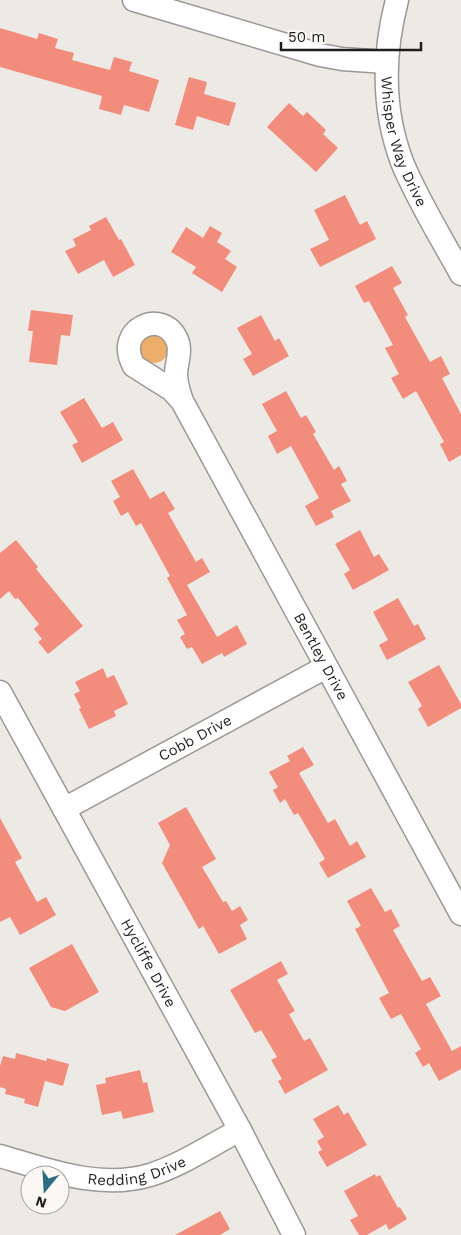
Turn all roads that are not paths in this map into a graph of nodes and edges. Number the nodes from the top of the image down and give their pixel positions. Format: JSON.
{"nodes":[{"id":1,"x":134,"y":0,"type":"edge"},
{"id":2,"x":397,"y":0,"type":"edge"},
{"id":3,"x":386,"y":62,"type":"junction"},
{"id":4,"x":461,"y":274,"type":"edge"},
{"id":5,"x":182,"y":401,"type":"dead end"},
{"id":6,"x":326,"y":667,"type":"junction"},
{"id":7,"x":0,"y":692,"type":"edge"},
{"id":8,"x":64,"y":809,"type":"junction"},
{"id":9,"x":461,"y":914,"type":"edge"},
{"id":10,"x":240,"y":1130,"type":"junction"},
{"id":11,"x":0,"y":1156,"type":"edge"},
{"id":12,"x":294,"y":1235,"type":"edge"}],
"edges":[{"from":1,"to":3,"type":"street"},
{"from":2,"to":3,"type":"street","name":"Whisper Way Drive"},
{"from":3,"to":4,"type":"street","name":"Whisper Way Drive"},
{"from":5,"to":6,"type":"street","name":"Bentley Drive"},
{"from":6,"to":8,"type":"street","name":"Cobb Drive"},
{"from":6,"to":9,"type":"street","name":"Bentley Drive"},
{"from":7,"to":8,"type":"street","name":"Hycliffe Drive"},
{"from":8,"to":10,"type":"street","name":"Hycliffe Drive"},
{"from":10,"to":11,"type":"street","name":"Redding Drive"},
{"from":10,"to":12,"type":"street","name":"Hycliffe Drive"}]}
